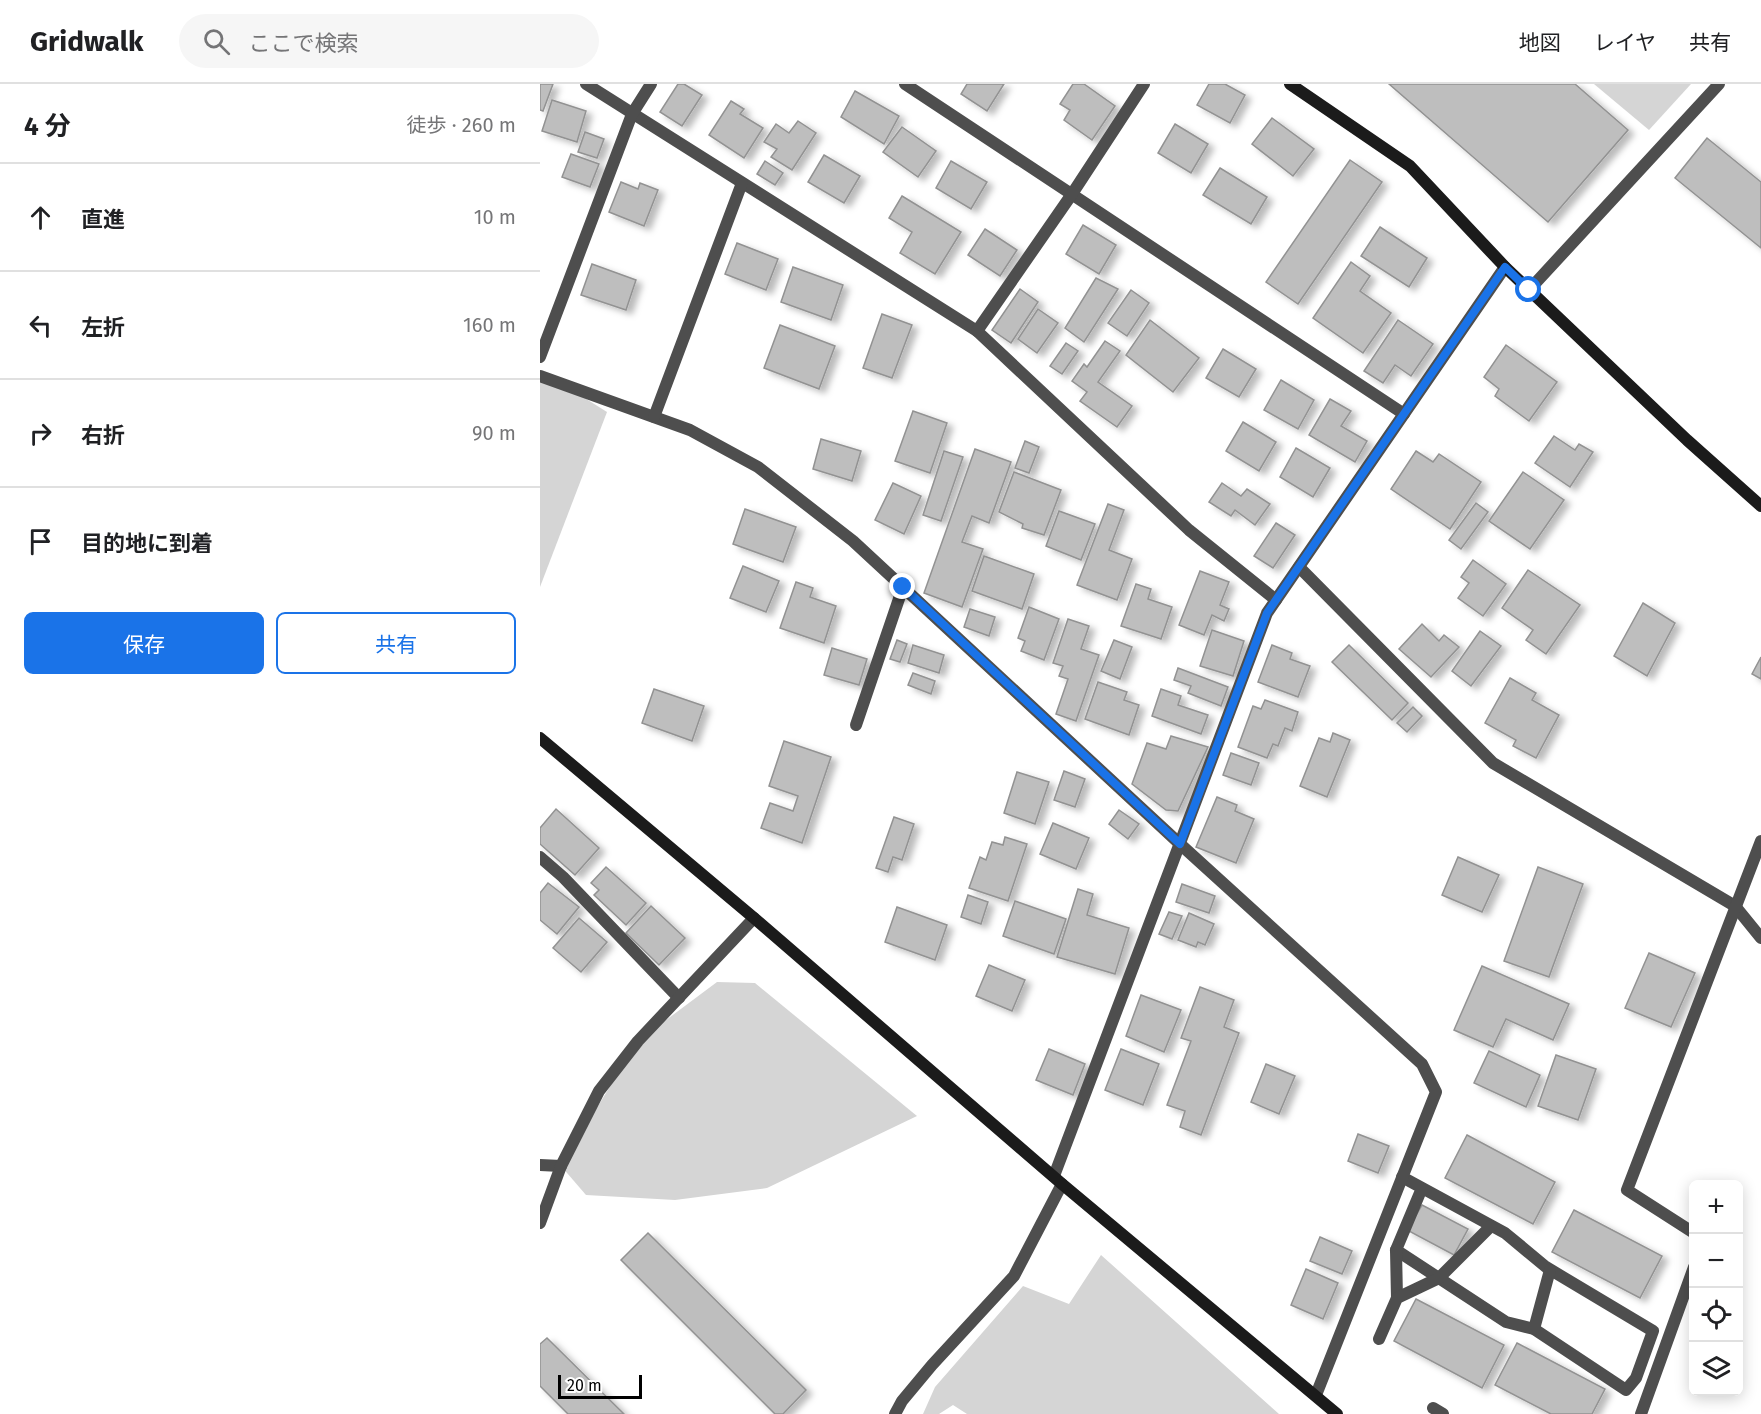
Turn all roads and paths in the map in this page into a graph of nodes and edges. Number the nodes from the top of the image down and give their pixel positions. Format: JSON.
{"nodes":[{"id":1,"x":586,"y":84,"type":"edge"},
{"id":2,"x":651,"y":84,"type":"edge"},
{"id":3,"x":905,"y":84,"type":"edge"},
{"id":4,"x":1144,"y":84,"type":"edge"},
{"id":5,"x":1290,"y":84,"type":"edge"},
{"id":6,"x":1719,"y":84,"type":"edge"},
{"id":7,"x":632,"y":114,"type":"junction"},
{"id":8,"x":742,"y":183,"type":"junction"},
{"id":9,"x":1072,"y":194,"type":"junction"},
{"id":10,"x":1505,"y":267,"type":"junction"},
{"id":11,"x":1529,"y":290,"type":"junction"},
{"id":12,"x":977,"y":331,"type":"junction"},
{"id":13,"x":540,"y":357,"type":"edge"},
{"id":14,"x":540,"y":376,"type":"edge"},
{"id":15,"x":1404,"y":414,"type":"junction"},
{"id":16,"x":654,"y":417,"type":"junction"},
{"id":17,"x":1761,"y":506,"type":"edge"},
{"id":18,"x":1299,"y":567,"type":"junction"},
{"id":19,"x":903,"y":587,"type":"junction"},
{"id":20,"x":1276,"y":600,"type":"junction"},
{"id":21,"x":856,"y":725,"type":"dead end"},
{"id":22,"x":540,"y":738,"type":"edge"},
{"id":23,"x":1761,"y":841,"type":"edge"},
{"id":24,"x":1180,"y":844,"type":"junction"},
{"id":25,"x":540,"y":857,"type":"edge"},
{"id":26,"x":1735,"y":906,"type":"junction"},
{"id":27,"x":754,"y":918,"type":"junction"},
{"id":28,"x":1761,"y":938,"type":"edge"},
{"id":29,"x":679,"y":998,"type":"junction"},
{"id":30,"x":540,"y":1165,"type":"edge"},
{"id":31,"x":561,"y":1166,"type":"junction"},
{"id":32,"x":1402,"y":1177,"type":"junction"},
{"id":33,"x":1058,"y":1180,"type":"junction"},
{"id":34,"x":1422,"y":1188,"type":"junction"},
{"id":35,"x":540,"y":1223,"type":"edge"},
{"id":36,"x":1491,"y":1226,"type":"junction"},
{"id":37,"x":1689,"y":1230,"type":"edge"},
{"id":38,"x":1396,"y":1250,"type":"junction"},
{"id":39,"x":1550,"y":1270,"type":"junction"},
{"id":40,"x":1439,"y":1278,"type":"junction"},
{"id":41,"x":1689,"y":1281,"type":"edge"},
{"id":42,"x":1397,"y":1298,"type":"junction"},
{"id":43,"x":1534,"y":1329,"type":"junction"},
{"id":44,"x":1379,"y":1339,"type":"dead end"},
{"id":45,"x":1316,"y":1395,"type":"junction"},
{"id":46,"x":895,"y":1414,"type":"edge"},
{"id":47,"x":1337,"y":1414,"type":"edge"},
{"id":48,"x":1641,"y":1414,"type":"edge"}],
"edges":[{"from":1,"to":7,"type":"street"},
{"from":2,"to":7,"type":"street"},
{"from":3,"to":9,"type":"street"},
{"from":4,"to":9,"type":"street"},
{"from":5,"to":10,"type":"street"},
{"from":6,"to":11,"type":"street"},
{"from":7,"to":8,"type":"street"},
{"from":7,"to":13,"type":"street"},
{"from":8,"to":12,"type":"street"},
{"from":8,"to":16,"type":"street"},
{"from":9,"to":12,"type":"street"},
{"from":9,"to":15,"type":"street"},
{"from":10,"to":11,"type":"street"},
{"from":10,"to":15,"type":"street"},
{"from":11,"to":17,"type":"street"},
{"from":12,"to":20,"type":"street"},
{"from":14,"to":16,"type":"street"},
{"from":15,"to":18,"type":"street"},
{"from":16,"to":19,"type":"street"},
{"from":18,"to":20,"type":"street"},
{"from":18,"to":26,"type":"street"},
{"from":19,"to":21,"type":"street"},
{"from":19,"to":24,"type":"street"},
{"from":20,"to":24,"type":"street"},
{"from":22,"to":27,"type":"street"},
{"from":23,"to":26,"type":"street"},
{"from":24,"to":32,"type":"street"},
{"from":24,"to":33,"type":"street"},
{"from":25,"to":29,"type":"street"},
{"from":26,"to":28,"type":"street"},
{"from":26,"to":37,"type":"street"},
{"from":27,"to":29,"type":"street"},
{"from":27,"to":33,"type":"street"},
{"from":29,"to":31,"type":"street"},
{"from":30,"to":31,"type":"street"},
{"from":31,"to":35,"type":"street"},
{"from":32,"to":34,"type":"street"},
{"from":32,"to":45,"type":"street"},
{"from":33,"to":45,"type":"street"},
{"from":33,"to":46,"type":"street"},
{"from":34,"to":36,"type":"street"},
{"from":34,"to":38,"type":"street"},
{"from":36,"to":39,"type":"street"},
{"from":36,"to":40,"type":"street"},
{"from":38,"to":40,"type":"street"},
{"from":38,"to":42,"type":"street"},
{"from":39,"to":43,"type":"street"},
{"from":39,"to":43,"type":"street"},
{"from":40,"to":42,"type":"street"},
{"from":40,"to":43,"type":"street"},
{"from":41,"to":48,"type":"street"},
{"from":42,"to":44,"type":"street"},
{"from":45,"to":47,"type":"street"}]}
